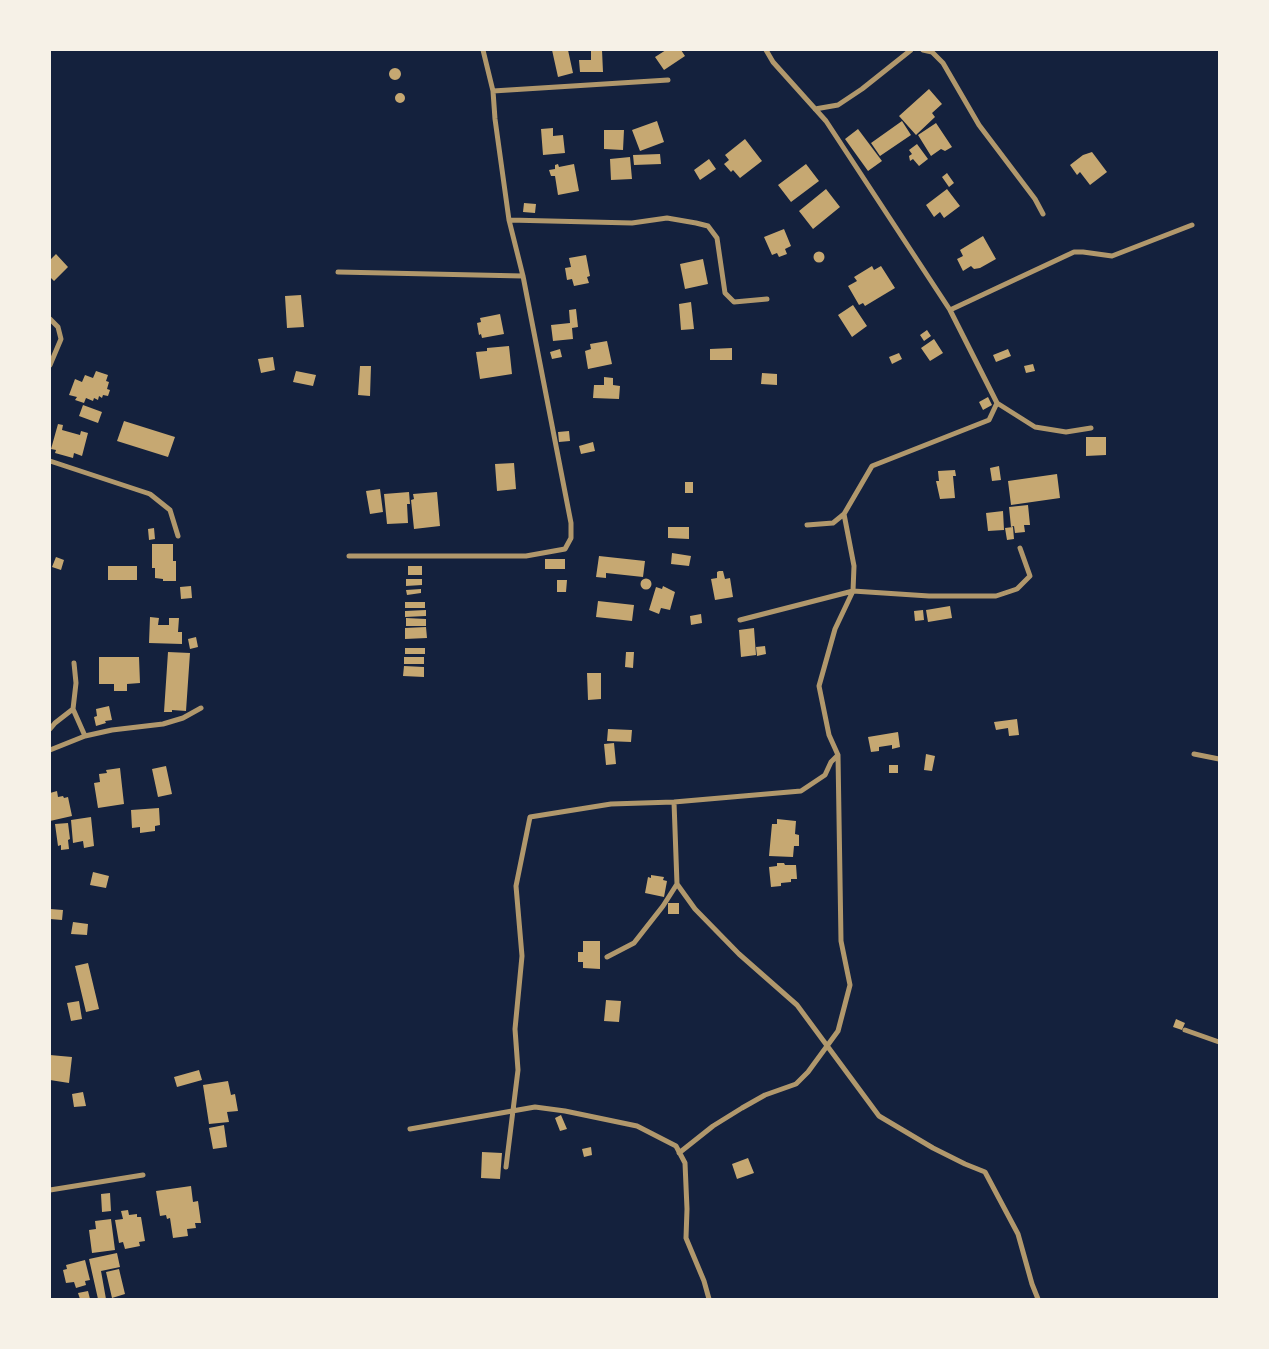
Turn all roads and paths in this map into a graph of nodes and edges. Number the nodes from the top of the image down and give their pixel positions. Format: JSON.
{"nodes":[{"id":1,"x":484,"y":50,"type":"edge"},
{"id":2,"x":766,"y":50,"type":"edge"},
{"id":3,"x":911,"y":50,"type":"edge"},
{"id":4,"x":923,"y":50,"type":"edge"},
{"id":5,"x":668,"y":80,"type":"dead end"},
{"id":6,"x":493,"y":91,"type":"junction"},
{"id":7,"x":815,"y":109,"type":"junction"},
{"id":8,"x":1043,"y":214,"type":"dead end"},
{"id":9,"x":509,"y":220,"type":"junction"},
{"id":10,"x":1192,"y":225,"type":"dead end"},
{"id":11,"x":338,"y":272,"type":"dead end"},
{"id":12,"x":523,"y":276,"type":"junction"},
{"id":13,"x":767,"y":299,"type":"dead end"},
{"id":14,"x":950,"y":310,"type":"junction"},
{"id":15,"x":50,"y":319,"type":"edge"},
{"id":16,"x":50,"y":365,"type":"edge"},
{"id":17,"x":997,"y":403,"type":"junction"},
{"id":18,"x":1091,"y":428,"type":"dead end"},
{"id":19,"x":50,"y":461,"type":"edge"},
{"id":20,"x":844,"y":514,"type":"junction"},
{"id":21,"x":807,"y":525,"type":"dead end"},
{"id":22,"x":178,"y":536,"type":"dead end"},
{"id":23,"x":1020,"y":548,"type":"dead end"},
{"id":24,"x":349,"y":556,"type":"dead end"},
{"id":25,"x":853,"y":591,"type":"junction"},
{"id":26,"x":740,"y":620,"type":"dead end"},
{"id":27,"x":74,"y":663,"type":"dead end"},
{"id":28,"x":201,"y":708,"type":"dead end"},
{"id":29,"x":73,"y":709,"type":"junction"},
{"id":30,"x":50,"y":729,"type":"edge"},
{"id":31,"x":85,"y":736,"type":"junction"},
{"id":32,"x":50,"y":750,"type":"edge"},
{"id":33,"x":1194,"y":754,"type":"dead end"},
{"id":34,"x":838,"y":755,"type":"junction"},
{"id":35,"x":1219,"y":759,"type":"edge"},
{"id":36,"x":674,"y":802,"type":"junction"},
{"id":37,"x":677,"y":884,"type":"junction"},
{"id":38,"x":607,"y":957,"type":"dead end"},
{"id":39,"x":1185,"y":1030,"type":"dead end"},
{"id":40,"x":1219,"y":1042,"type":"edge"},
{"id":41,"x":827,"y":1045,"type":"junction"},
{"id":42,"x":514,"y":1111,"type":"junction"},
{"id":43,"x":410,"y":1129,"type":"dead end"},
{"id":44,"x":679,"y":1153,"type":"junction"},
{"id":45,"x":506,"y":1167,"type":"dead end"},
{"id":46,"x":143,"y":1175,"type":"dead end"},
{"id":47,"x":50,"y":1190,"type":"edge"},
{"id":48,"x":708,"y":1299,"type":"edge"},
{"id":49,"x":1038,"y":1299,"type":"edge"}],
"edges":[{"from":1,"to":6,"type":"street"},
{"from":2,"to":7,"type":"street"},
{"from":3,"to":7,"type":"street"},
{"from":4,"to":8,"type":"street"},
{"from":5,"to":6,"type":"street"},
{"from":6,"to":9,"type":"street"},
{"from":7,"to":14,"type":"street"},
{"from":9,"to":12,"type":"street"},
{"from":9,"to":13,"type":"street"},
{"from":10,"to":14,"type":"street"},
{"from":11,"to":12,"type":"street"},
{"from":12,"to":24,"type":"street"},
{"from":14,"to":17,"type":"street"},
{"from":15,"to":16,"type":"street"},
{"from":17,"to":18,"type":"street"},
{"from":17,"to":20,"type":"street"},
{"from":19,"to":22,"type":"street"},
{"from":20,"to":21,"type":"street"},
{"from":20,"to":25,"type":"street"},
{"from":23,"to":25,"type":"street"},
{"from":25,"to":26,"type":"street"},
{"from":25,"to":34,"type":"street"},
{"from":27,"to":29,"type":"street"},
{"from":28,"to":31,"type":"street"},
{"from":29,"to":30,"type":"street"},
{"from":29,"to":31,"type":"street"},
{"from":31,"to":32,"type":"street"},
{"from":33,"to":35,"type":"street"},
{"from":34,"to":36,"type":"street"},
{"from":34,"to":41,"type":"street"},
{"from":36,"to":37,"type":"street"},
{"from":36,"to":42,"type":"street"},
{"from":37,"to":38,"type":"street"},
{"from":37,"to":41,"type":"street"},
{"from":39,"to":40,"type":"street"},
{"from":41,"to":44,"type":"street"},
{"from":41,"to":49,"type":"street"},
{"from":42,"to":43,"type":"street"},
{"from":42,"to":44,"type":"street"},
{"from":42,"to":45,"type":"street"},
{"from":44,"to":48,"type":"street"},
{"from":46,"to":47,"type":"street"}]}
